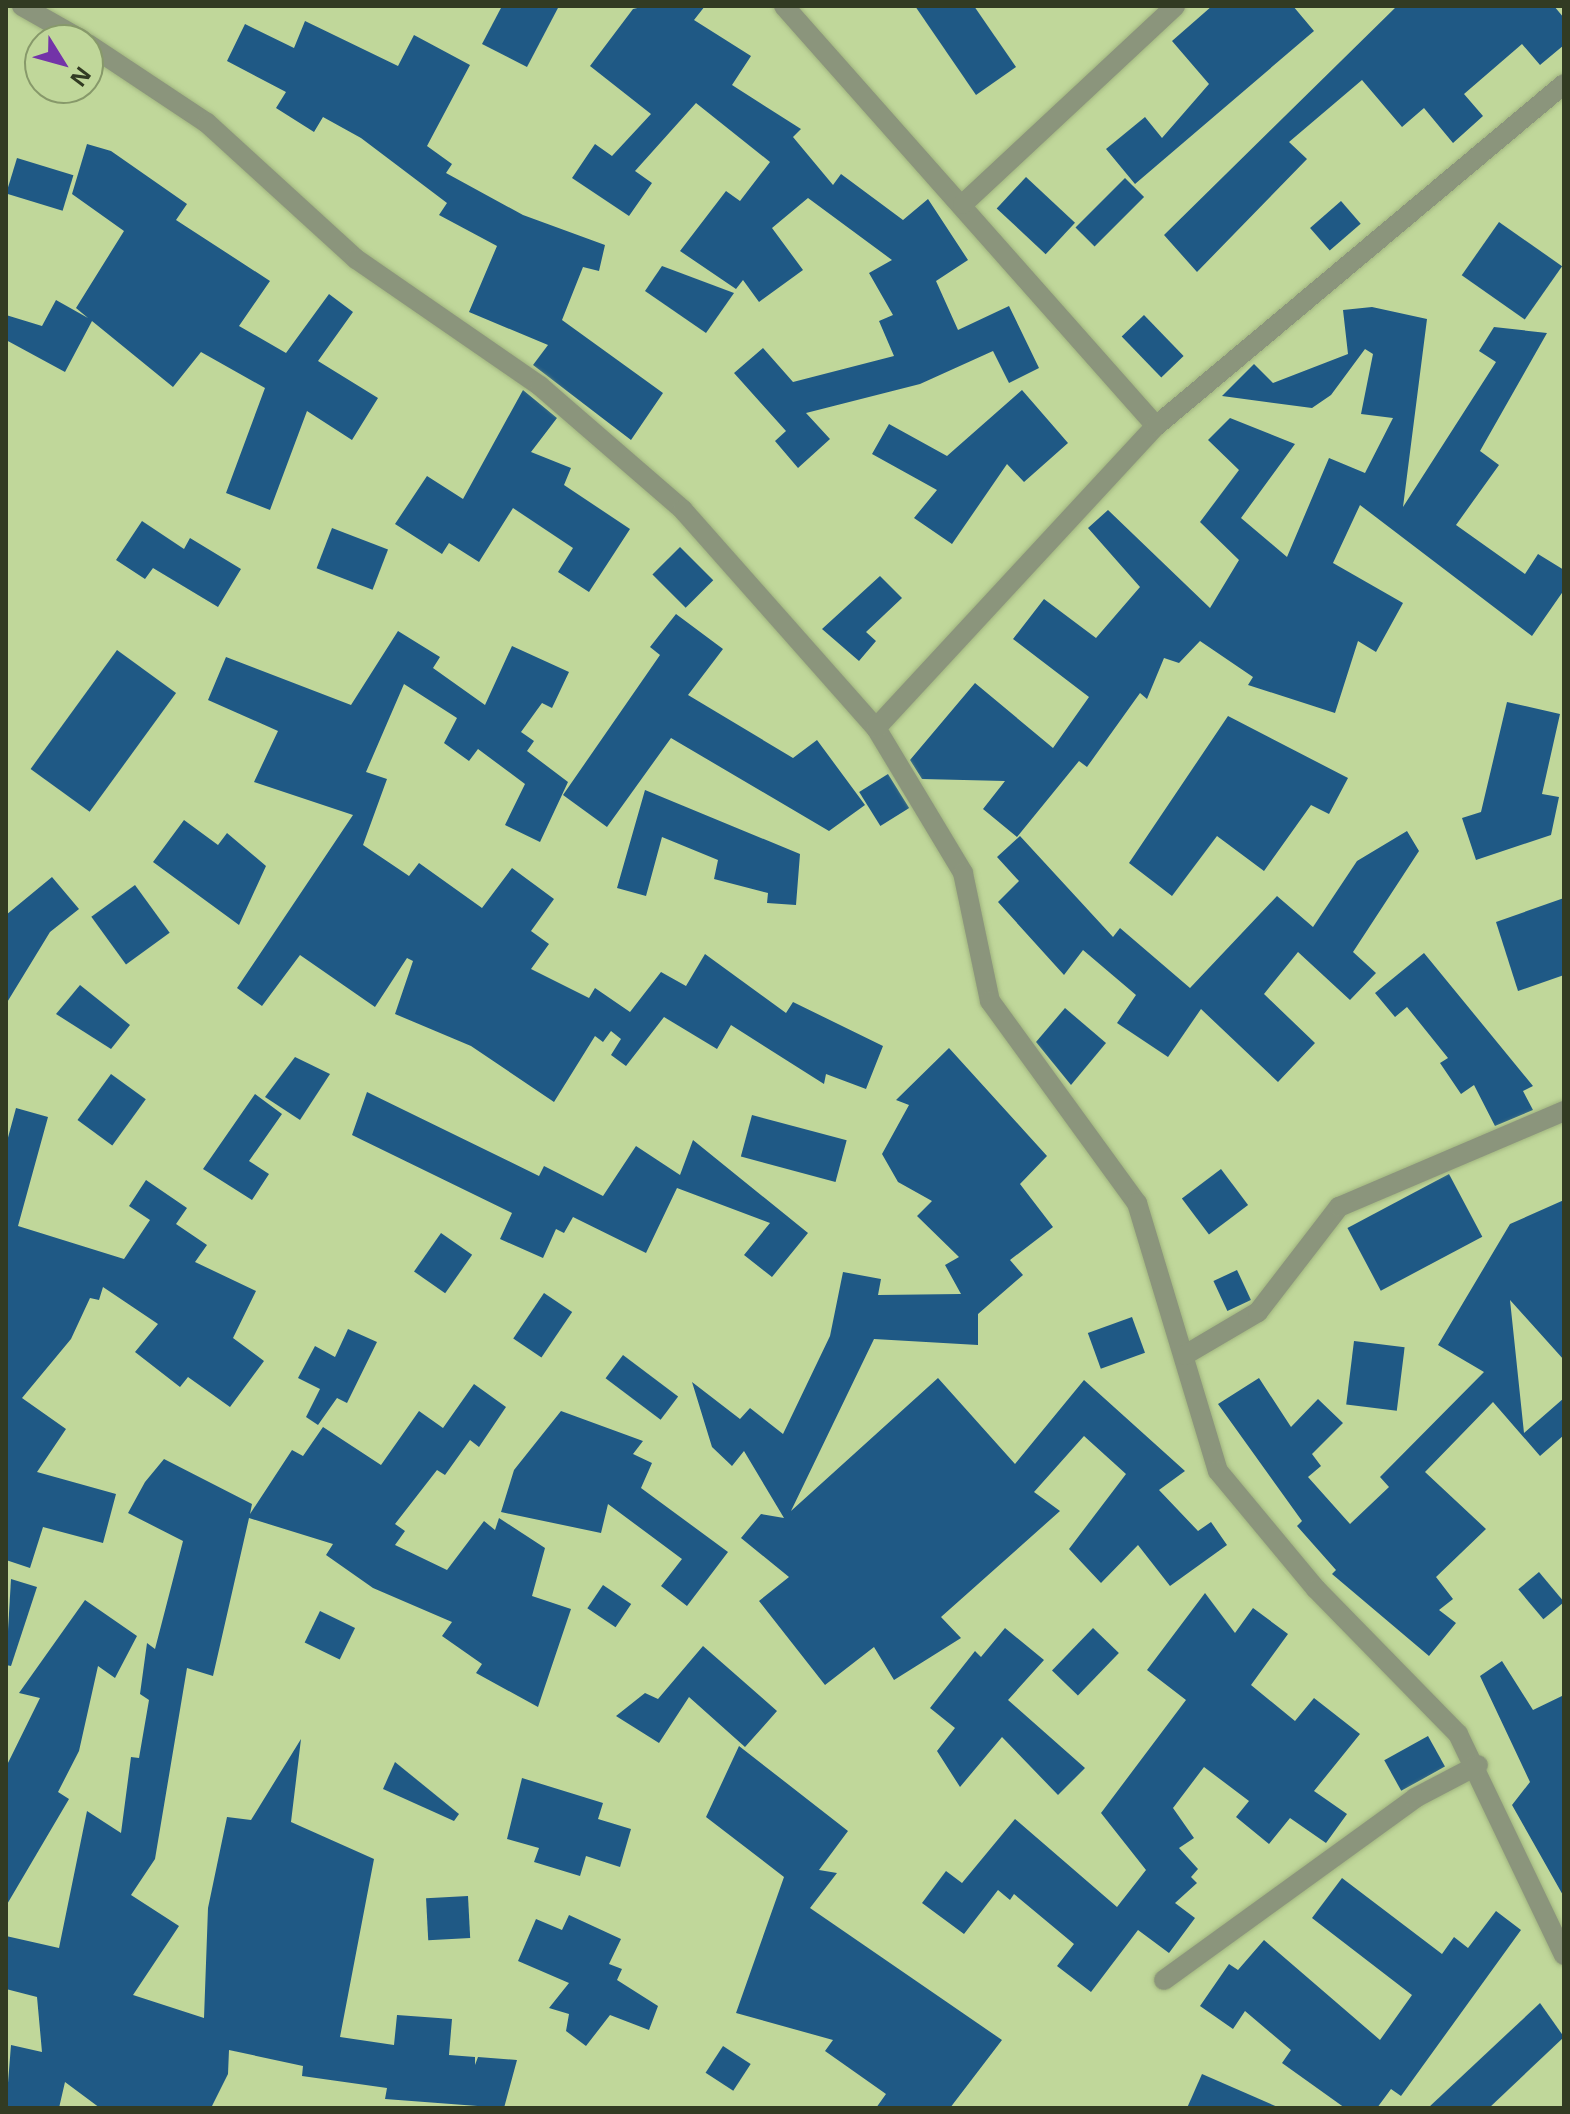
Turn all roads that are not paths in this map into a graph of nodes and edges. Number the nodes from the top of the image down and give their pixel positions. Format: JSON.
{"nodes":[{"id":1,"x":22,"y":6,"type":"edge"},
{"id":2,"x":784,"y":6,"type":"edge"},
{"id":3,"x":1175,"y":6,"type":"edge"},
{"id":4,"x":54,"y":24,"type":"edge"},
{"id":5,"x":104,"y":55,"type":"edge"},
{"id":6,"x":1564,"y":84,"type":"edge"},
{"id":7,"x":963,"y":204,"type":"junction"},
{"id":8,"x":1156,"y":426,"type":"junction"},
{"id":9,"x":876,"y":728,"type":"junction"},
{"id":10,"x":1564,"y":1111,"type":"edge"},
{"id":11,"x":1185,"y":1355,"type":"junction"},
{"id":12,"x":1478,"y":1765,"type":"junction"},
{"id":13,"x":1564,"y":1955,"type":"edge"},
{"id":14,"x":1164,"y":1980,"type":"dead end"}],
"edges":[{"from":1,"to":4,"type":"street"},
{"from":2,"to":7,"type":"street"},
{"from":3,"to":7,"type":"street"},
{"from":5,"to":9,"type":"street"},
{"from":6,"to":8,"type":"street"},
{"from":7,"to":8,"type":"street"},
{"from":8,"to":9,"type":"street"},
{"from":9,"to":11,"type":"street"},
{"from":10,"to":11,"type":"street"},
{"from":11,"to":12,"type":"street"},
{"from":12,"to":13,"type":"street"},
{"from":12,"to":14,"type":"street"}]}
